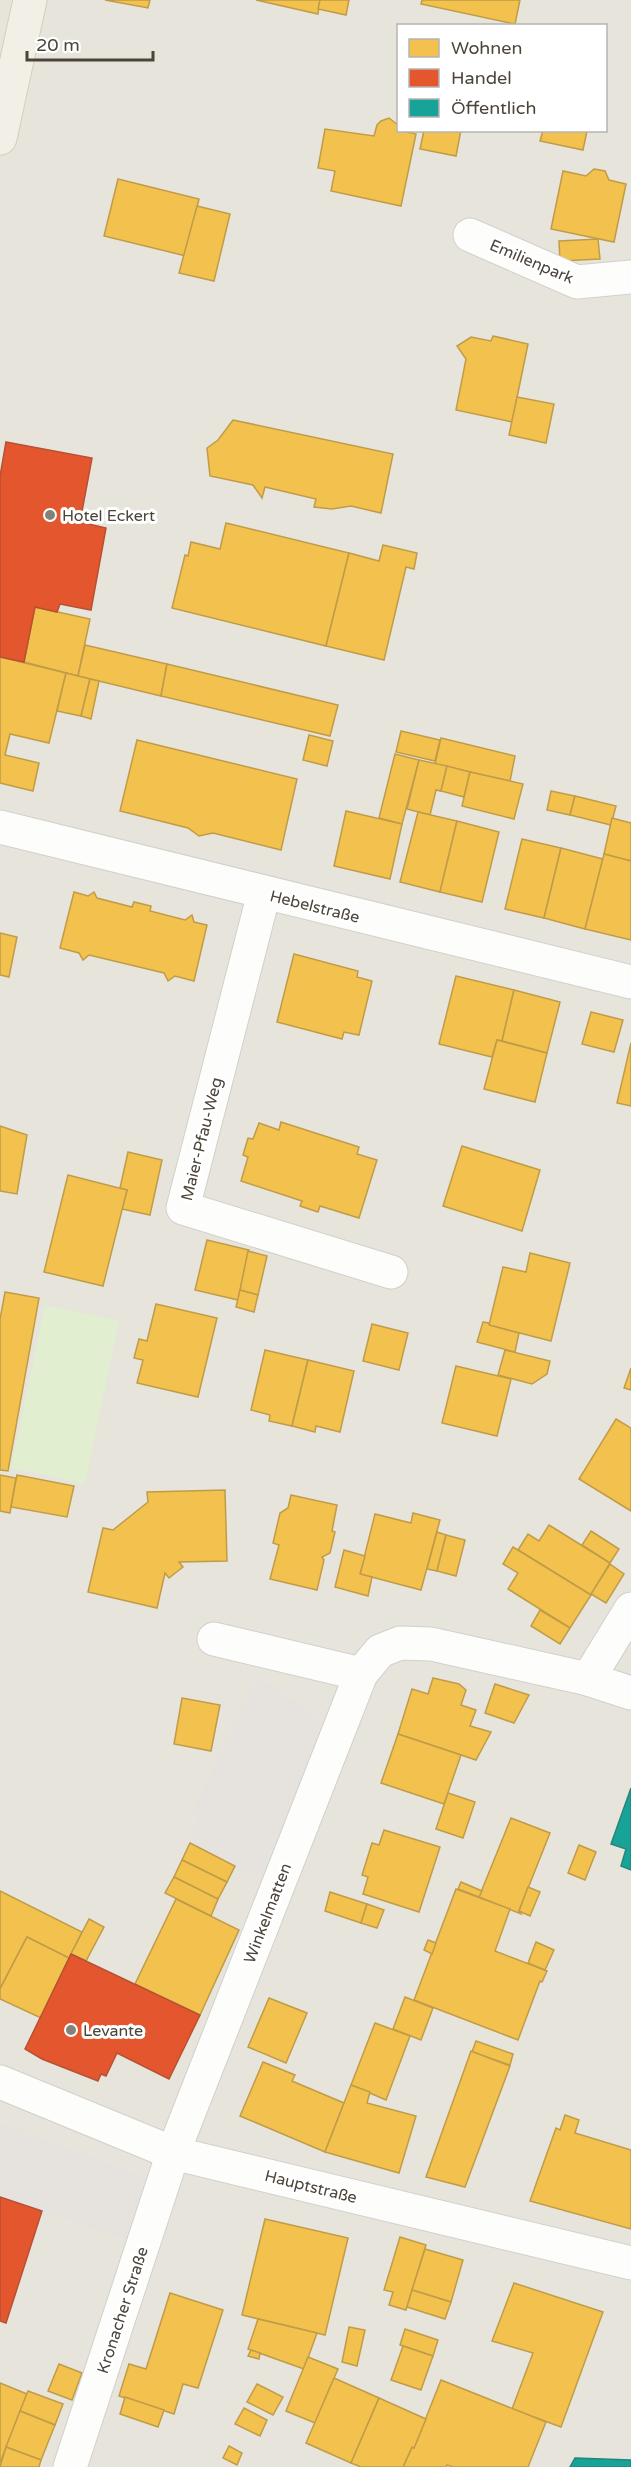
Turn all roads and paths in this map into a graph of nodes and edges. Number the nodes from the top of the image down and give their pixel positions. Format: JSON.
{"nodes":[{"id":1,"x":30,"y":0,"type":"edge"},
{"id":2,"x":9,"y":52,"type":"edge"},
{"id":3,"x":0,"y":138,"type":"edge"},
{"id":4,"x":470,"y":235,"type":"dead end"},
{"id":5,"x":631,"y":277,"type":"edge"},
{"id":6,"x":0,"y":827,"type":"edge"},
{"id":7,"x":264,"y":893,"type":"junction"},
{"id":8,"x":631,"y":982,"type":"edge"},
{"id":9,"x":391,"y":1272,"type":"dead end"},
{"id":10,"x":631,"y":1609,"type":"edge"},
{"id":11,"x":214,"y":1640,"type":"dead end"},
{"id":12,"x":361,"y":1674,"type":"junction"},
{"id":13,"x":588,"y":1679,"type":"junction"},
{"id":14,"x":631,"y":1693,"type":"edge"},
{"id":15,"x":0,"y":2082,"type":"edge"},
{"id":16,"x":173,"y":2153,"type":"junction"},
{"id":17,"x":631,"y":2263,"type":"edge"},
{"id":18,"x":70,"y":2467,"type":"edge"}],
"edges":[{"from":1,"to":2,"type":"main road"},
{"from":2,"to":3,"type":"main road"},
{"from":4,"to":5,"type":"street","name":"Emilienpark"},
{"from":6,"to":7,"type":"street","name":"Hebelstraße"},
{"from":7,"to":8,"type":"street","name":"Hebelstraße"},
{"from":7,"to":9,"type":"street","name":"Maier-Pfau-Weg"},
{"from":10,"to":13,"type":"street"},
{"from":11,"to":12,"type":"street"},
{"from":12,"to":13,"type":"street","name":"Winkelmatten"},
{"from":12,"to":16,"type":"street","name":"Winkelmatten"},
{"from":13,"to":14,"type":"street","name":"Winkelmatten"},
{"from":15,"to":16,"type":"street","name":"Hauptstraße"},
{"from":16,"to":17,"type":"street","name":"Hauptstraße"},
{"from":16,"to":18,"type":"street","name":"Kronacher Straße"}]}
